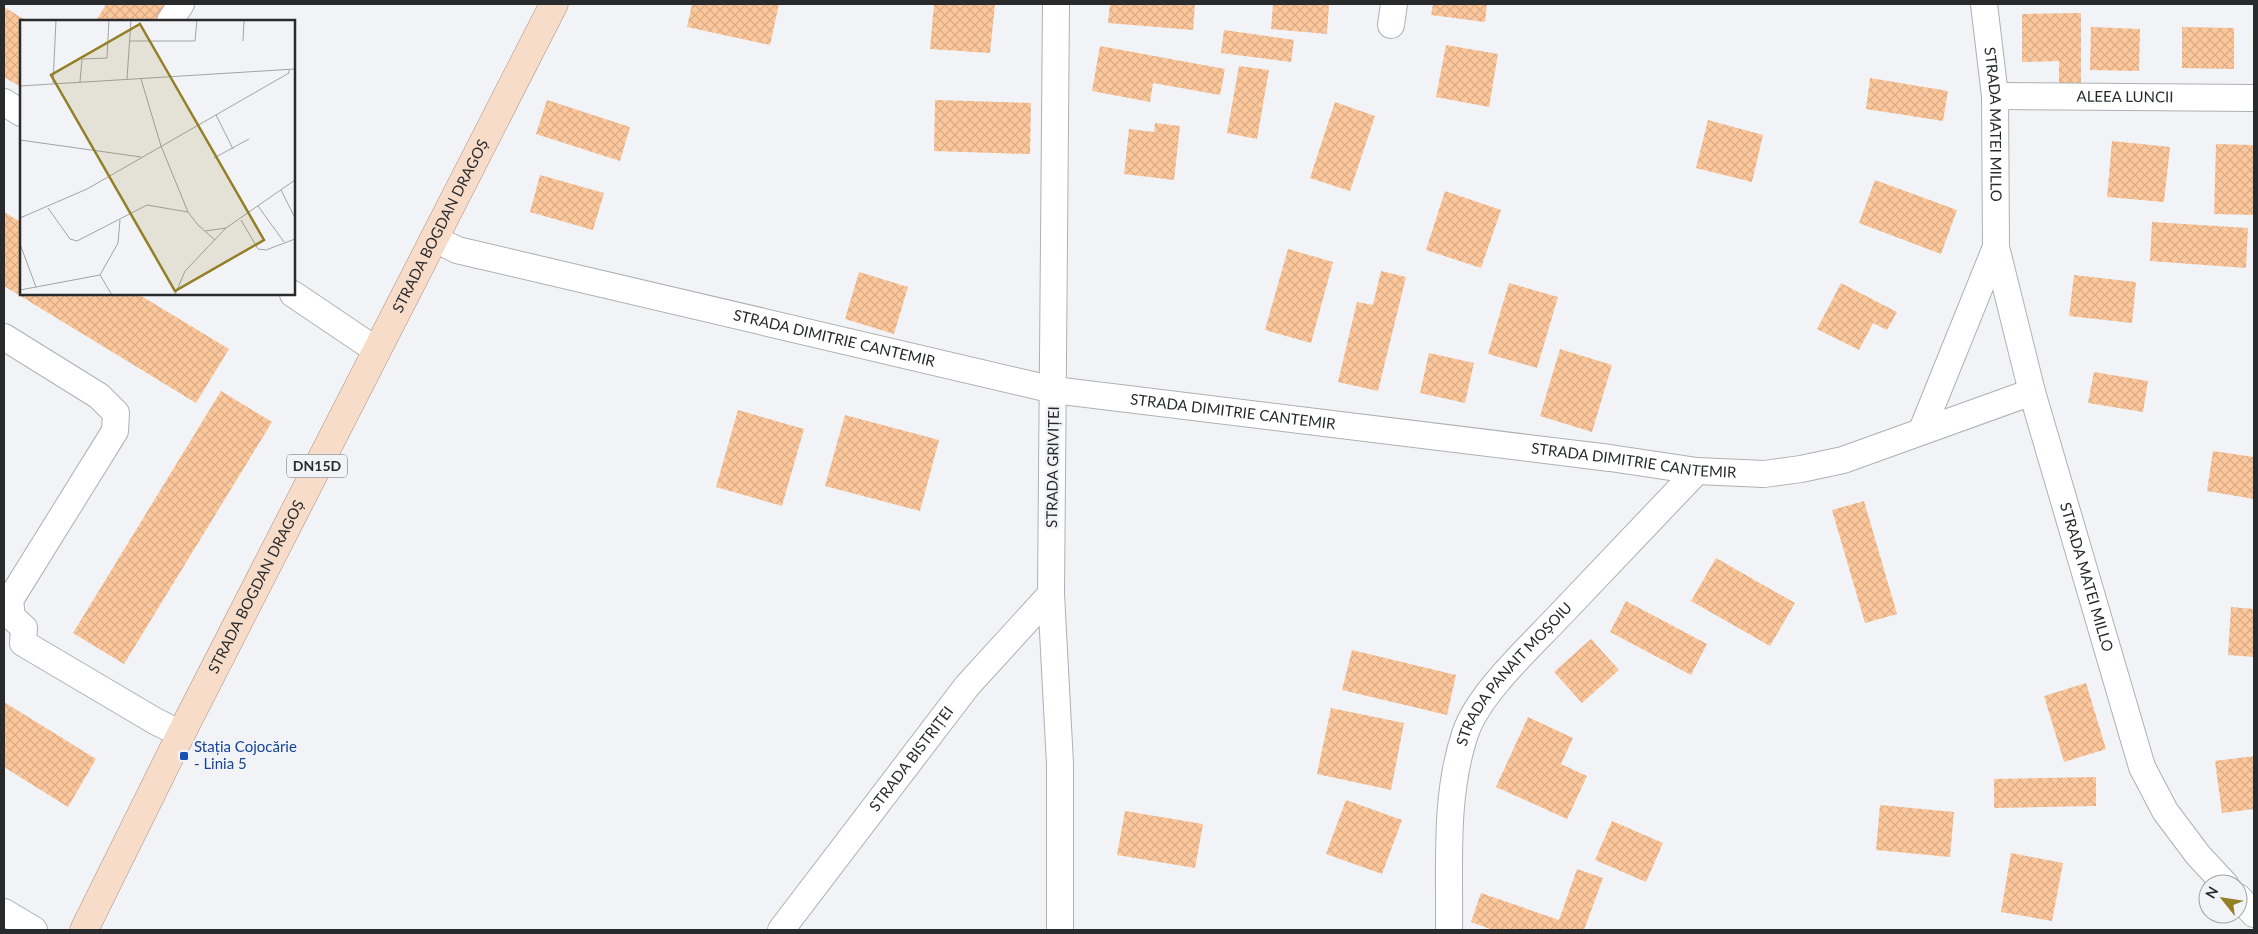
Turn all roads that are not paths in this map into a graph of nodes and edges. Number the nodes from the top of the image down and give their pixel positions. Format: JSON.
{"nodes":[{"id":1,"x":181,"y":4,"type":"edge"},
{"id":2,"x":554,"y":4,"type":"edge"},
{"id":3,"x":1056,"y":4,"type":"edge"},
{"id":4,"x":1984,"y":4,"type":"edge"},
{"id":5,"x":171,"y":20,"type":"edge"},
{"id":6,"x":1995,"y":96,"type":"junction"},
{"id":7,"x":2254,"y":98,"type":"edge"},
{"id":8,"x":4,"y":102,"type":"edge"},
{"id":9,"x":20,"y":112,"type":"edge"},
{"id":10,"x":435,"y":239,"type":"junction"},
{"id":11,"x":1996,"y":247,"type":"junction"},
{"id":12,"x":294,"y":295,"type":"edge"},
{"id":13,"x":4,"y":337,"type":"edge"},
{"id":14,"x":376,"y":350,"type":"junction"},
{"id":15,"x":1054,"y":390,"type":"junction"},
{"id":16,"x":2032,"y":392,"type":"junction"},
{"id":17,"x":1922,"y":430,"type":"junction"},
{"id":18,"x":1698,"y":471,"type":"junction"},
{"id":19,"x":1051,"y":594,"type":"junction"},
{"id":20,"x":181,"y":734,"type":"junction"},
{"id":21,"x":2216,"y":874,"type":"edge"},
{"id":22,"x":4,"y":912,"type":"edge"},
{"id":23,"x":34,"y":930,"type":"edge"},
{"id":24,"x":84,"y":930,"type":"edge"},
{"id":25,"x":781,"y":930,"type":"edge"},
{"id":26,"x":1060,"y":930,"type":"edge"},
{"id":27,"x":1449,"y":930,"type":"edge"}],
"edges":[{"from":1,"to":5,"type":"street"},
{"from":2,"to":10,"type":"main road","name":"STRADA BOGDAN DRAGOȘ","number":"DN15D"},
{"from":3,"to":15,"type":"street","name":"STRADA GRIVIȚEI"},
{"from":4,"to":6,"type":"street","name":"STRADA MATEI MILLO"},
{"from":6,"to":7,"type":"street","name":"ALEEA LUNCII"},
{"from":6,"to":11,"type":"street","name":"STRADA MATEI MILLO"},
{"from":8,"to":9,"type":"street"},
{"from":10,"to":14,"type":"main road","name":"STRADA BOGDAN DRAGOȘ","number":"DN15D"},
{"from":10,"to":15,"type":"street","name":"STRADA DIMITRIE CANTEMIR"},
{"from":11,"to":16,"type":"street","name":"STRADA MATEI MILLO"},
{"from":11,"to":17,"type":"street","name":"STRADA MATEI MILLO"},
{"from":12,"to":14,"type":"street"},
{"from":13,"to":20,"type":"street"},
{"from":14,"to":20,"type":"main road","name":"STRADA BOGDAN DRAGOȘ","number":"DN15D"},
{"from":15,"to":18,"type":"street","name":"STRADA DIMITRIE CANTEMIR"},
{"from":15,"to":19,"type":"street","name":"STRADA GRIVIȚEI"},
{"from":16,"to":17,"type":"street","name":"STRADA DIMITRIE CANTEMIR"},
{"from":16,"to":21,"type":"street","name":"STRADA MATEI MILLO"},
{"from":17,"to":18,"type":"street","name":"STRADA DIMITRIE CANTEMIR"},
{"from":18,"to":27,"type":"street","name":"STRADA PANAIT MOȘOIU"},
{"from":19,"to":25,"type":"street","name":"STRADA BISTRIȚEI"},
{"from":19,"to":26,"type":"street","name":"STRADA GRIVIȚEI"},
{"from":20,"to":24,"type":"main road","name":"STRADA BOGDAN DRAGOȘ","number":"DN15D"},
{"from":22,"to":23,"type":"street"}]}
